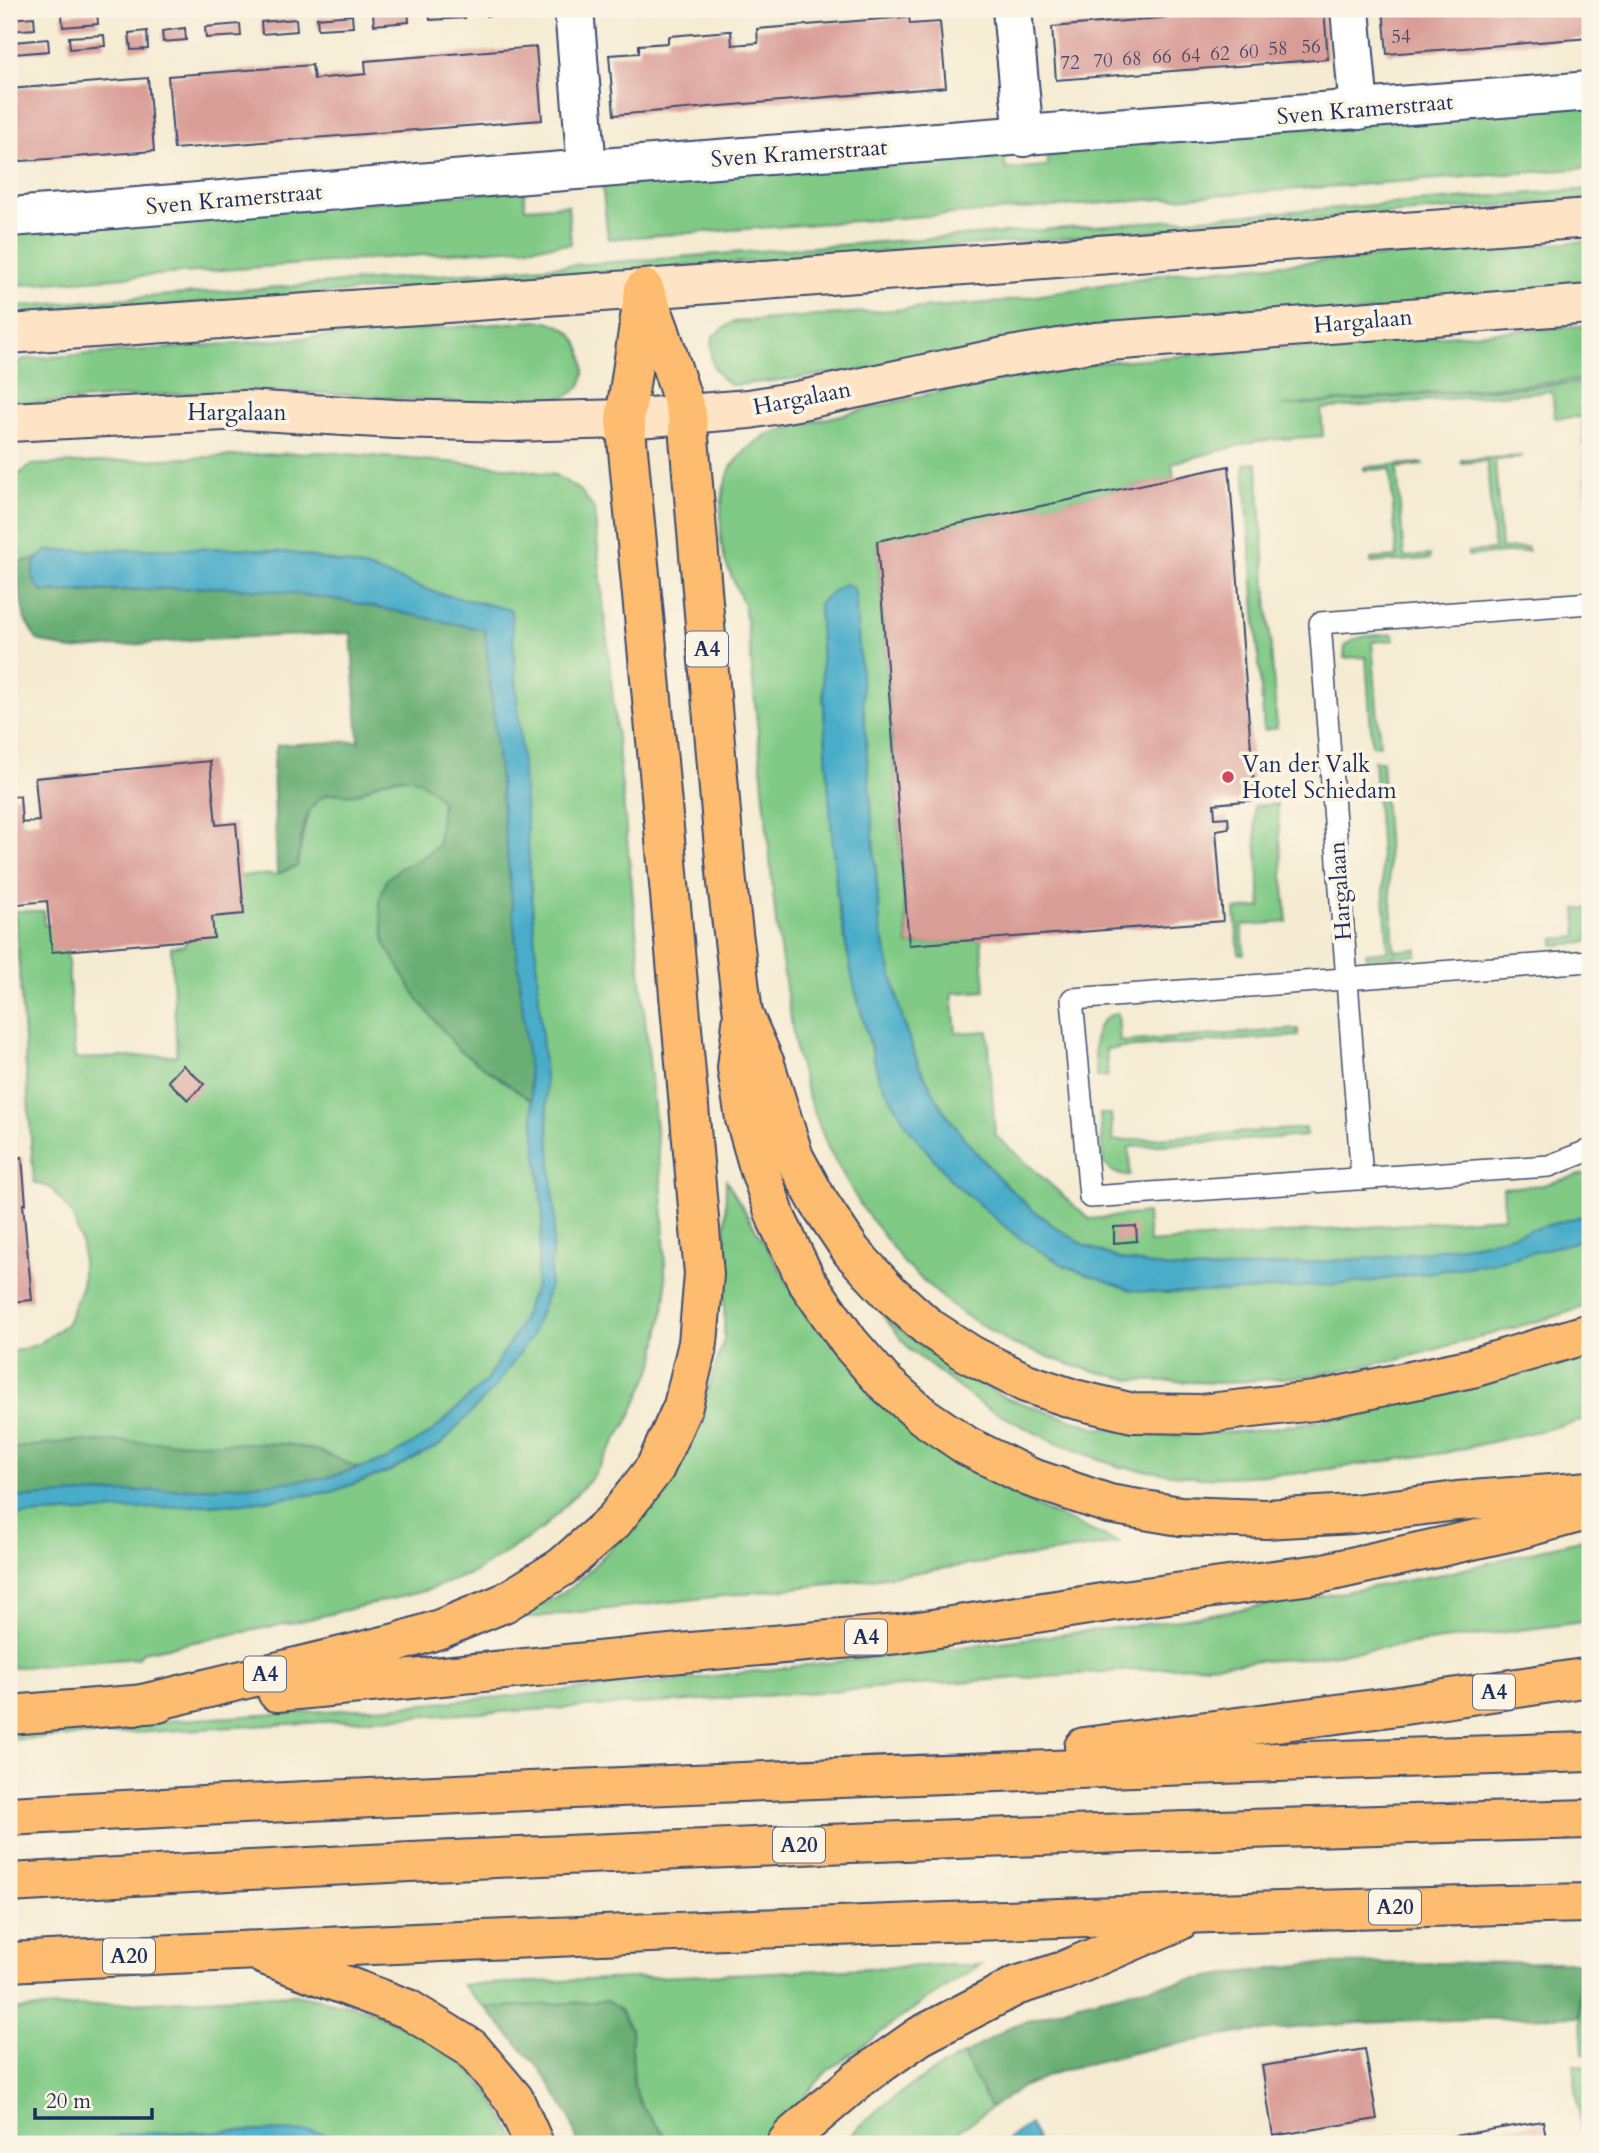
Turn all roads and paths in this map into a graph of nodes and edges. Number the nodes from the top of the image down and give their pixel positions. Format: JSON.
{"nodes":[{"id":1,"x":573,"y":9,"type":"edge"},
{"id":2,"x":1012,"y":9,"type":"edge"},
{"id":3,"x":1350,"y":9,"type":"edge"},
{"id":4,"x":1590,"y":91,"type":"edge"},
{"id":5,"x":1359,"y":110,"type":"junction"},
{"id":6,"x":1024,"y":137,"type":"junction"},
{"id":7,"x":587,"y":169,"type":"junction"},
{"id":8,"x":9,"y":217,"type":"edge"},
{"id":9,"x":1590,"y":218,"type":"edge"},
{"id":10,"x":644,"y":289,"type":"junction"},
{"id":11,"x":1590,"y":304,"type":"edge"},
{"id":12,"x":9,"y":334,"type":"edge"},
{"id":13,"x":687,"y":414,"type":"junction"},
{"id":14,"x":625,"y":419,"type":"junction"},
{"id":15,"x":9,"y":422,"type":"edge"},
{"id":16,"x":1590,"y":603,"type":"edge"},
{"id":17,"x":1590,"y":961,"type":"edge"},
{"id":18,"x":1347,"y":979,"type":"junction"},
{"id":19,"x":743,"y":1014,"type":"junction"},
{"id":20,"x":1590,"y":1150,"type":"edge"},
{"id":21,"x":1362,"y":1179,"type":"junction"},
{"id":22,"x":1590,"y":1333,"type":"edge"},
{"id":23,"x":1590,"y":1491,"type":"edge"},
{"id":24,"x":1590,"y":1510,"type":"edge"},
{"id":25,"x":1590,"y":1677,"type":"edge"},
{"id":26,"x":134,"y":1706,"type":"junction"},
{"id":27,"x":9,"y":1715,"type":"edge"},
{"id":28,"x":1590,"y":1752,"type":"edge"},
{"id":29,"x":842,"y":1778,"type":"junction"},
{"id":30,"x":9,"y":1816,"type":"edge"},
{"id":31,"x":1590,"y":1819,"type":"edge"},
{"id":32,"x":9,"y":1883,"type":"edge"},
{"id":33,"x":1590,"y":1903,"type":"edge"},
{"id":34,"x":1200,"y":1912,"type":"junction"},
{"id":35,"x":249,"y":1950,"type":"junction"},
{"id":36,"x":9,"y":1962,"type":"edge"},
{"id":37,"x":534,"y":2144,"type":"edge"},
{"id":38,"x":786,"y":2144,"type":"edge"}],
"edges":[{"from":1,"to":7,"type":"street"},
{"from":2,"to":6,"type":"street"},
{"from":3,"to":5,"type":"street"},
{"from":4,"to":5,"type":"street","name":"Sven Kramerstraat"},
{"from":5,"to":6,"type":"street","name":"Sven Kramerstraat"},
{"from":6,"to":7,"type":"street","name":"Sven Kramerstraat"},
{"from":7,"to":8,"type":"street","name":"Sven Kramerstraat"},
{"from":9,"to":10,"type":"main road"},
{"from":10,"to":12,"type":"main road"},
{"from":10,"to":13,"type":"highway"},
{"from":10,"to":14,"type":"highway"},
{"from":11,"to":13,"type":"main road","name":"Hargalaan"},
{"from":13,"to":14,"type":"main road","name":"Hargalaan"},
{"from":13,"to":19,"type":"highway","number":"A4"},
{"from":14,"to":15,"type":"main road","name":"Hargalaan"},
{"from":14,"to":26,"type":"highway","number":"A4"},
{"from":16,"to":18,"type":"lane","name":"Hargalaan"},
{"from":17,"to":18,"type":"lane"},
{"from":18,"to":21,"type":"lane","name":"Hargalaan"},
{"from":18,"to":21,"type":"lane"},
{"from":19,"to":22,"type":"highway","number":"A4"},
{"from":19,"to":23,"type":"highway","number":"A4"},
{"from":20,"to":21,"type":"lane"},
{"from":24,"to":26,"type":"highway","number":"A4"},
{"from":25,"to":29,"type":"highway","number":"A4"},
{"from":26,"to":27,"type":"highway","number":"A4"},
{"from":28,"to":29,"type":"highway"},
{"from":29,"to":30,"type":"highway"},
{"from":31,"to":32,"type":"highway","number":"A20"},
{"from":33,"to":34,"type":"highway","number":"A20"},
{"from":34,"to":35,"type":"highway","number":"A20"},
{"from":34,"to":38,"type":"highway","number":"A20"},
{"from":35,"to":36,"type":"highway","number":"A20"},
{"from":35,"to":37,"type":"highway","number":"A20"}]}
